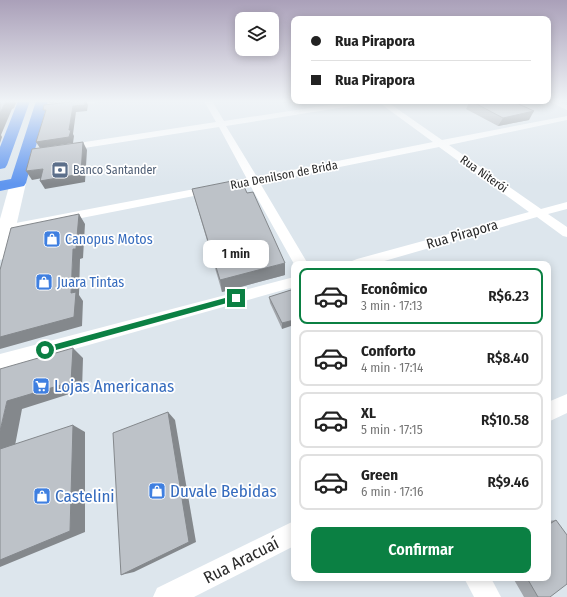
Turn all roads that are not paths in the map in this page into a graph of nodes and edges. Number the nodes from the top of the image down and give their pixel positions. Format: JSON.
{"nodes":[{"id":1,"x":14,"y":129,"type":"edge"},
{"id":2,"x":39,"y":129,"type":"edge"},
{"id":3,"x":189,"y":129,"type":"edge"},
{"id":4,"x":223,"y":129,"type":"edge"},
{"id":5,"x":420,"y":129,"type":"edge"},
{"id":6,"x":512,"y":129,"type":"edge"},
{"id":7,"x":440,"y":143,"type":"junction"},
{"id":8,"x":58,"y":149,"type":"edge"},
{"id":9,"x":0,"y":165,"type":"edge"},
{"id":10,"x":0,"y":177,"type":"edge"},
{"id":11,"x":20,"y":178,"type":"junction"},
{"id":12,"x":254,"y":181,"type":"junction"},
{"id":13,"x":0,"y":186,"type":"edge"},
{"id":14,"x":567,"y":205,"type":"edge"},
{"id":15,"x":538,"y":212,"type":"junction"},
{"id":16,"x":3,"y":229,"type":"edge"},
{"id":17,"x":567,"y":233,"type":"edge"},
{"id":18,"x":0,"y":253,"type":"edge"},
{"id":19,"x":299,"y":261,"type":"edge"},
{"id":20,"x":367,"y":261,"type":"edge"},
{"id":21,"x":291,"y":283,"type":"edge"},
{"id":22,"x":0,"y":362,"type":"edge"},
{"id":23,"x":567,"y":403,"type":"edge"},
{"id":24,"x":551,"y":411,"type":"edge"},
{"id":25,"x":291,"y":534,"type":"edge"},
{"id":26,"x":479,"y":581,"type":"edge"},
{"id":27,"x":166,"y":597,"type":"edge"},
{"id":28,"x":488,"y":597,"type":"edge"}],
"edges":[{"from":1,"to":9,"type":"main road"},
{"from":2,"to":11,"type":"main road"},
{"from":3,"to":8,"type":"street"},
{"from":4,"to":12,"type":"street"},
{"from":5,"to":7,"type":"street","name":"Rua Niterói"},
{"from":6,"to":7,"type":"street","name":"Rua Denilson de Brida"},
{"from":7,"to":12,"type":"street","name":"Rua Denilson de Brida"},
{"from":7,"to":15,"type":"street","name":"Rua Niterói"},
{"from":10,"to":11,"type":"main road"},
{"from":11,"to":13,"type":"main road"},
{"from":11,"to":16,"type":"main road"},
{"from":12,"to":16,"type":"street","name":"Rua Denilson de Brida"},
{"from":12,"to":19,"type":"street"},
{"from":14,"to":15,"type":"street","name":"Rua Pirapora"},
{"from":15,"to":17,"type":"street","name":"Rua Niterói"},
{"from":15,"to":20,"type":"street","name":"Rua Pirapora"},
{"from":16,"to":18,"type":"main road"},
{"from":21,"to":22,"type":"street"},
{"from":23,"to":24,"type":"street"},
{"from":25,"to":27,"type":"street","name":"Rua Aracuaí"},
{"from":26,"to":28,"type":"street"}]}
